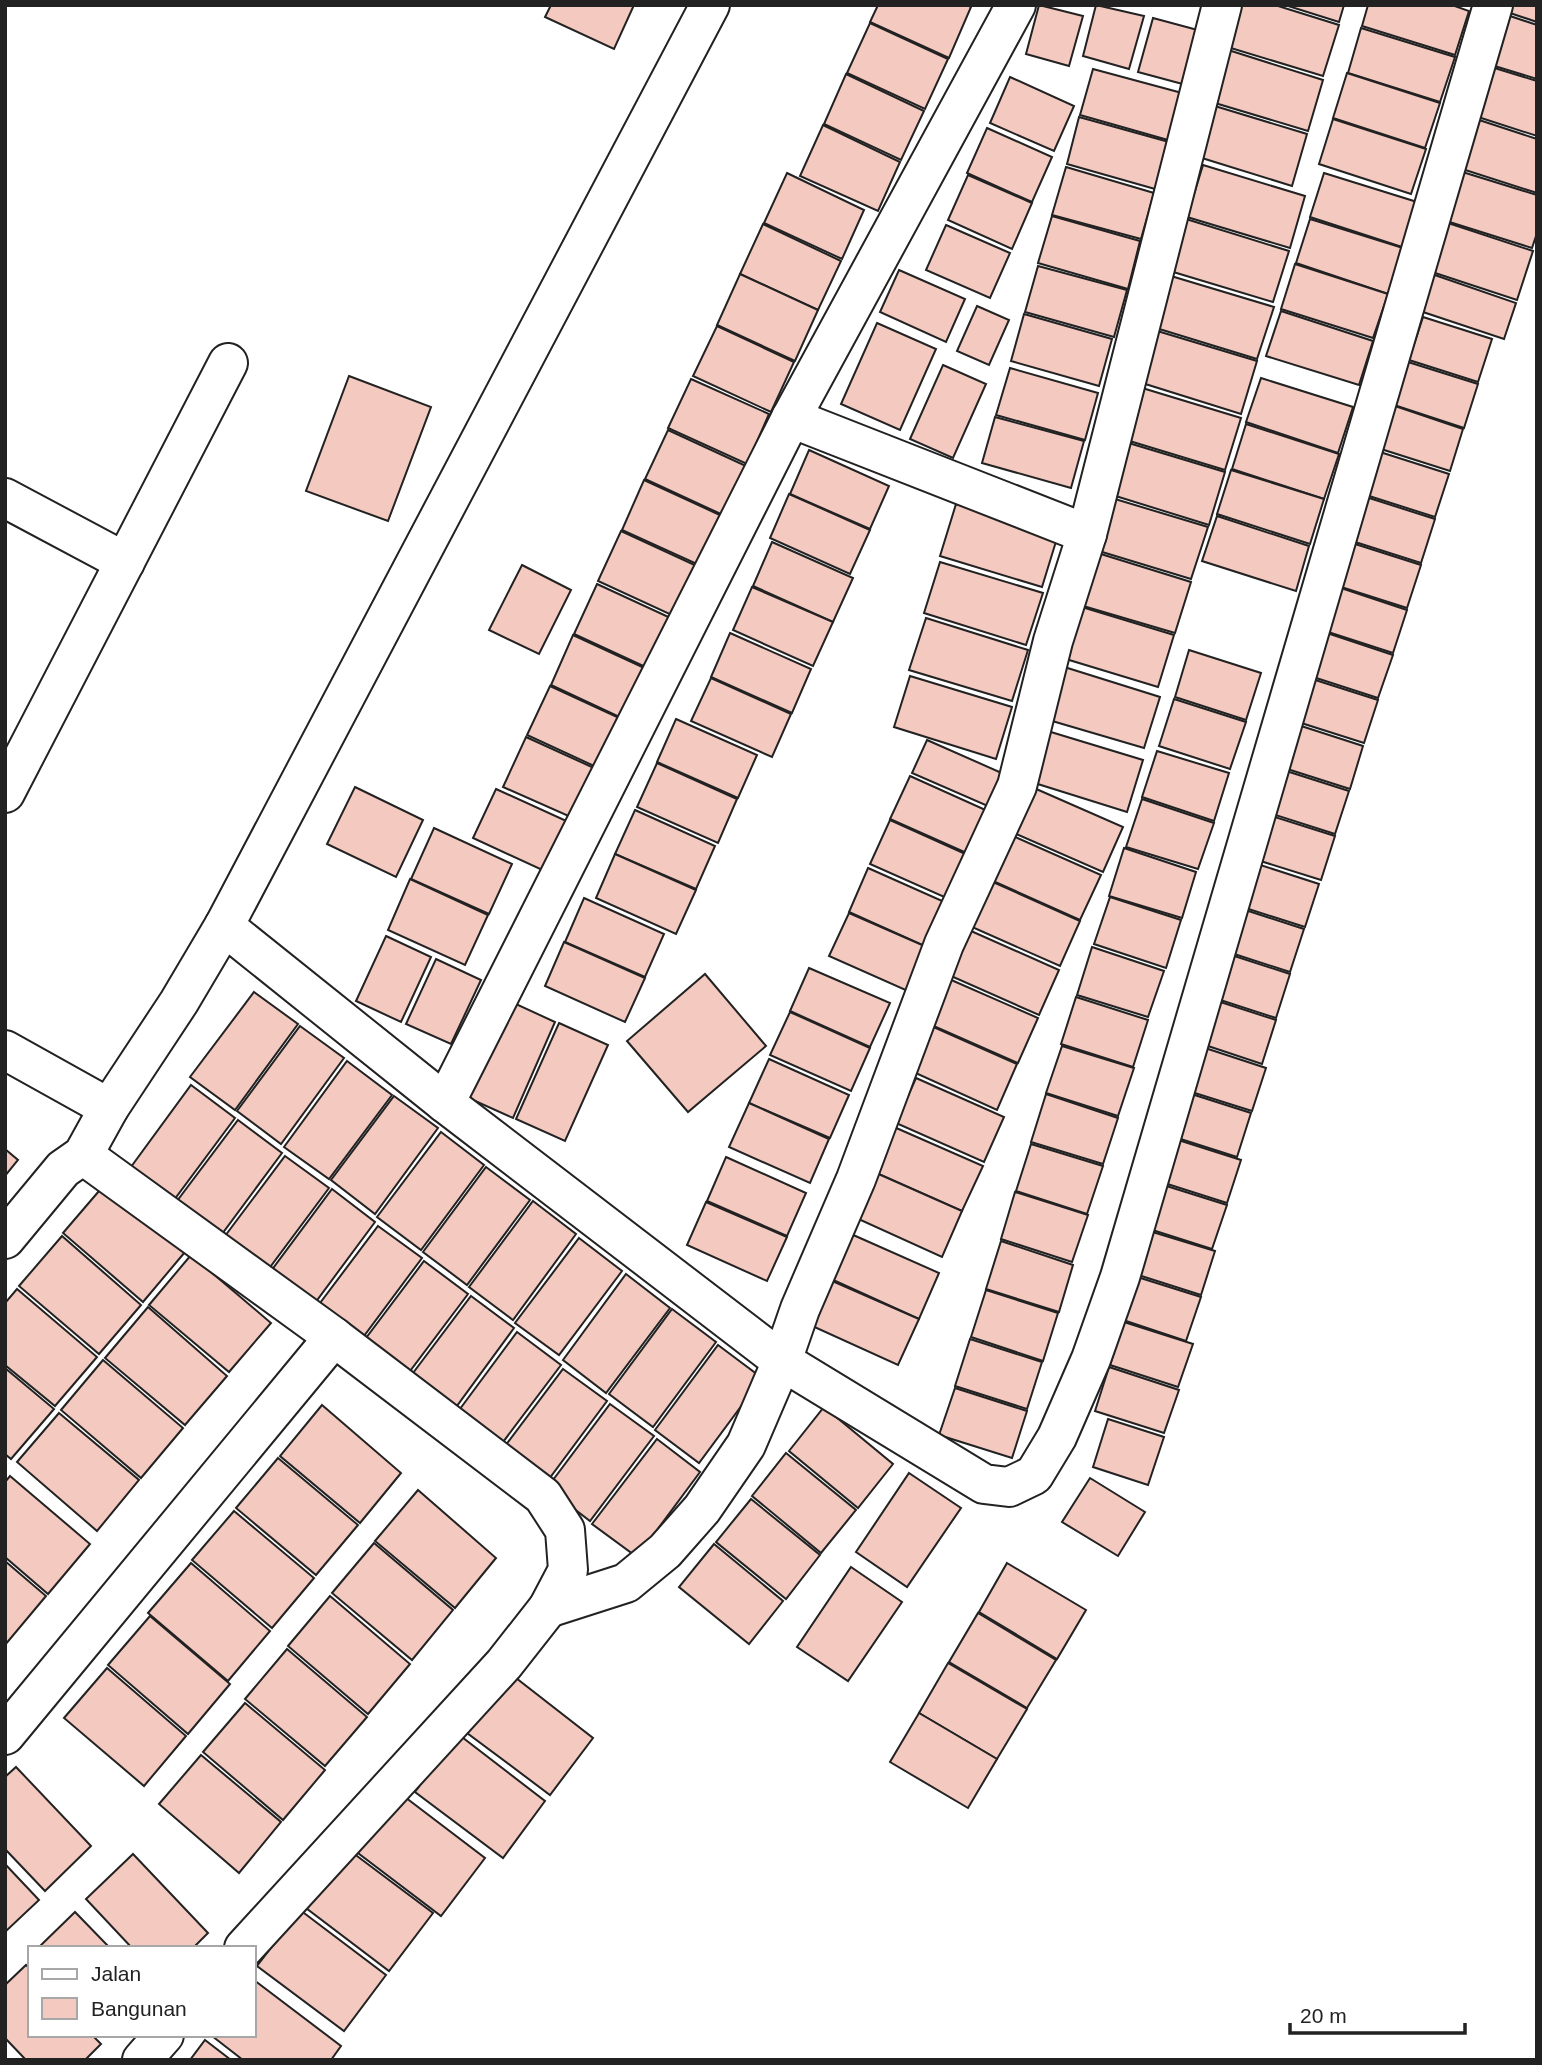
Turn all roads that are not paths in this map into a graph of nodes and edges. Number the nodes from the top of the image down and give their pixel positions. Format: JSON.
{"nodes":[{"id":1,"x":710,"y":5,"type":"edge"},
{"id":2,"x":1016,"y":5,"type":"edge"},
{"id":3,"x":1222,"y":5,"type":"edge"},
{"id":4,"x":1493,"y":5,"type":"edge"},
{"id":5,"x":228,"y":363,"type":"dead end"},
{"id":6,"x":792,"y":418,"type":"junction"},
{"id":7,"x":5,"y":498,"type":"edge"},
{"id":8,"x":1087,"y":534,"type":"junction"},
{"id":9,"x":125,"y":562,"type":"junction"},
{"id":10,"x":9,"y":777,"type":"edge"},
{"id":11,"x":224,"y":926,"type":"junction"},
{"id":12,"x":5,"y":1050,"type":"edge"},
{"id":13,"x":445,"y":1103,"type":"junction"},
{"id":14,"x":109,"y":1108,"type":"junction"},
{"id":15,"x":83,"y":1155,"type":"junction"},
{"id":16,"x":5,"y":1239,"type":"edge"},
{"id":17,"x":334,"y":1337,"type":"junction"},
{"id":18,"x":782,"y":1361,"type":"junction"},
{"id":19,"x":548,"y":1608,"type":"junction"},
{"id":20,"x":5,"y":1735,"type":"edge"},
{"id":21,"x":246,"y":1946,"type":"edge"},
{"id":22,"x":162,"y":2037,"type":"edge"},
{"id":23,"x":142,"y":2060,"type":"edge"}],
"edges":[{"from":1,"to":11,"type":"street"},
{"from":2,"to":6,"type":"street"},
{"from":3,"to":8,"type":"street"},
{"from":4,"to":18,"type":"street"},
{"from":5,"to":9,"type":"street"},
{"from":6,"to":8,"type":"street"},
{"from":6,"to":13,"type":"street"},
{"from":7,"to":9,"type":"street"},
{"from":8,"to":18,"type":"street"},
{"from":9,"to":10,"type":"street"},
{"from":11,"to":13,"type":"street"},
{"from":11,"to":14,"type":"street"},
{"from":12,"to":14,"type":"street"},
{"from":13,"to":18,"type":"street"},
{"from":14,"to":15,"type":"street"},
{"from":15,"to":16,"type":"street"},
{"from":15,"to":17,"type":"street"},
{"from":17,"to":19,"type":"street"},
{"from":17,"to":20,"type":"street"},
{"from":18,"to":19,"type":"street"},
{"from":19,"to":21,"type":"street"},
{"from":22,"to":23,"type":"street"}]}
